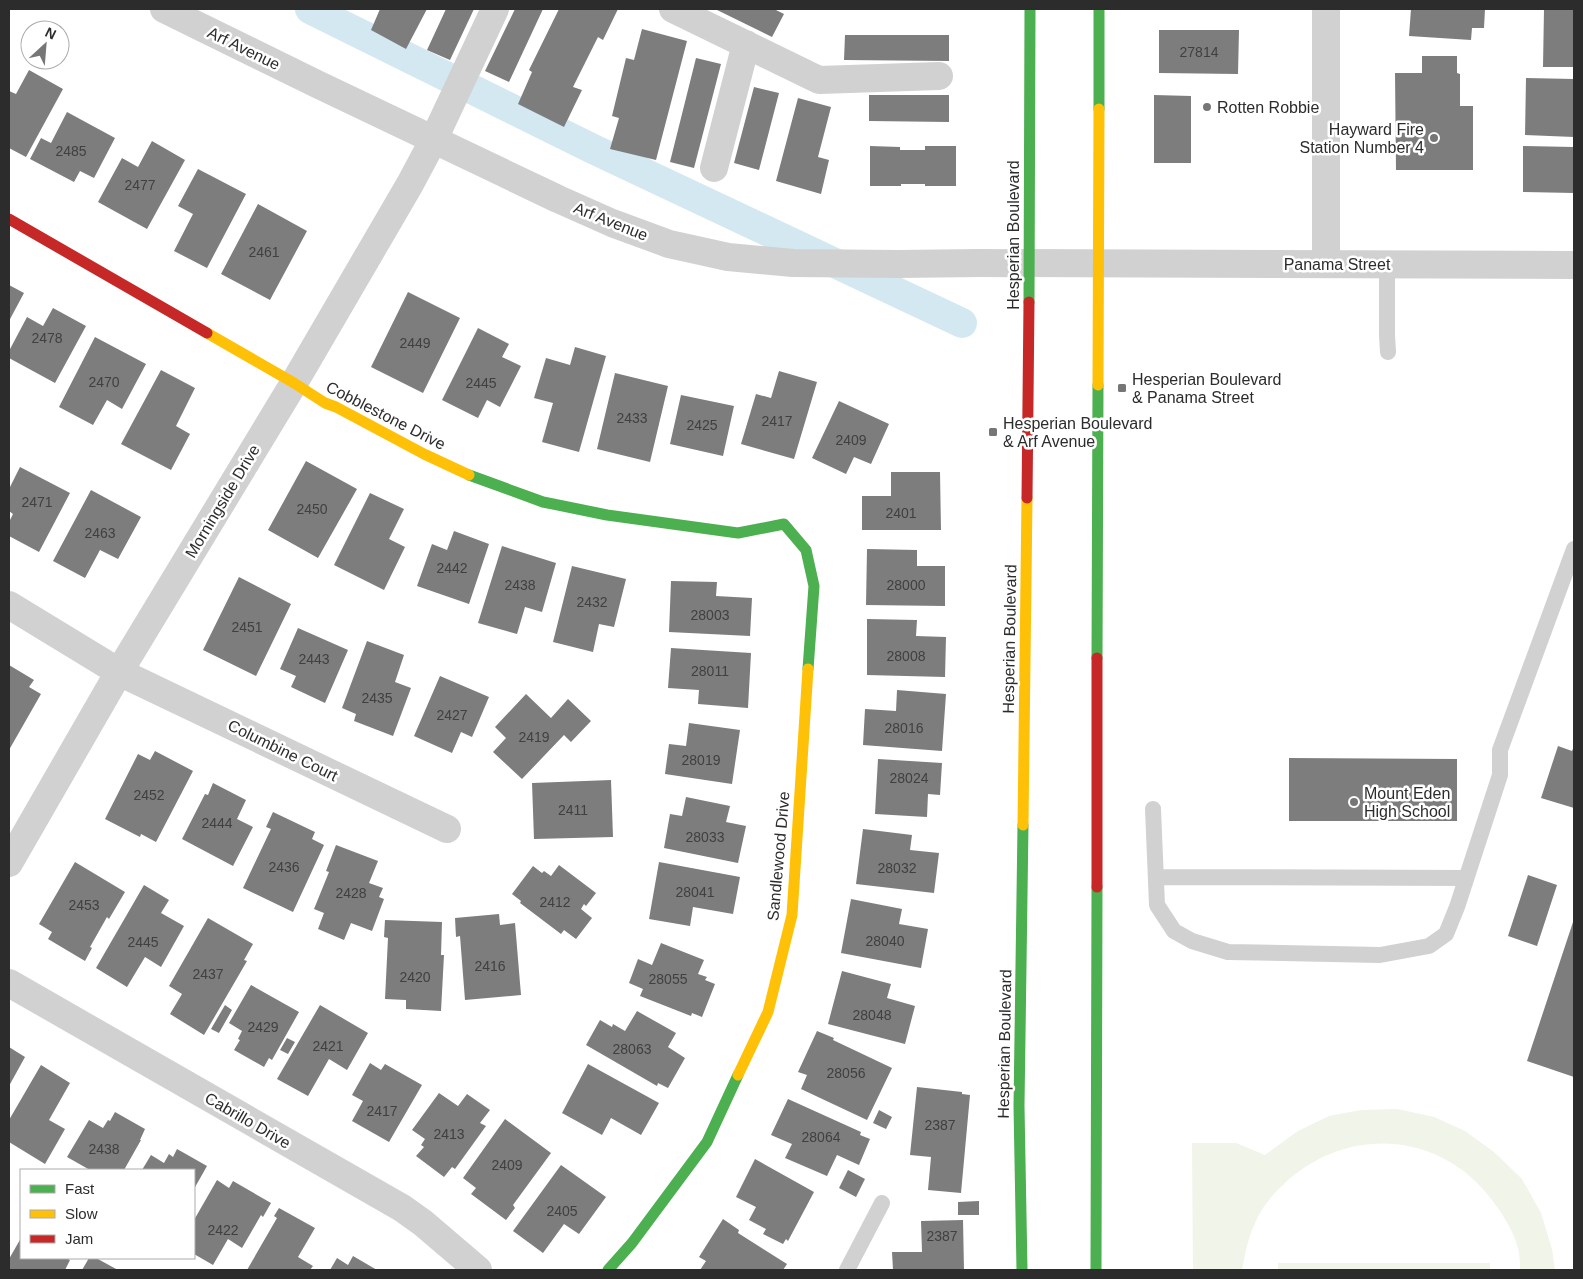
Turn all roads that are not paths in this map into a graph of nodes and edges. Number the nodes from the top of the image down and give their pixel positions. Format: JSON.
{"nodes":[{"id":1,"x":164,"y":9,"type":"edge"},
{"id":2,"x":496,"y":9,"type":"edge"},
{"id":3,"x":673,"y":9,"type":"edge"},
{"id":4,"x":1030,"y":9,"type":"edge"},
{"id":5,"x":1099,"y":9,"type":"edge"},
{"id":6,"x":1326,"y":9,"type":"edge"},
{"id":7,"x":195,"y":16,"type":"edge"},
{"id":8,"x":746,"y":44,"type":"junction"},
{"id":9,"x":939,"y":76,"type":"dead end"},
{"id":10,"x":434,"y":139,"type":"junction"},
{"id":11,"x":714,"y":168,"type":"dead end"},
{"id":12,"x":9,"y":219,"type":"edge"},
{"id":13,"x":1028,"y":263,"type":"junction"},
{"id":14,"x":1099,"y":264,"type":"junction"},
{"id":15,"x":1326,"y":264,"type":"junction"},
{"id":16,"x":1387,"y":264,"type":"junction"},
{"id":17,"x":1574,"y":265,"type":"edge"},
{"id":18,"x":1388,"y":352,"type":"dead end"},
{"id":19,"x":294,"y":383,"type":"junction"},
{"id":20,"x":784,"y":524,"type":"joint"},
{"id":21,"x":1574,"y":549,"type":"edge"},
{"id":22,"x":9,"y":605,"type":"edge"},
{"id":23,"x":119,"y":672,"type":"junction"},
{"id":24,"x":1153,"y":809,"type":"dead end"},
{"id":25,"x":447,"y":829,"type":"dead end"},
{"id":26,"x":9,"y":863,"type":"edge"},
{"id":27,"x":1156,"y":877,"type":"junction"},
{"id":28,"x":1466,"y":878,"type":"junction"},
{"id":29,"x":9,"y":983,"type":"edge"},
{"id":30,"x":882,"y":1203,"type":"dead end"},
{"id":31,"x":478,"y":1270,"type":"edge"},
{"id":32,"x":608,"y":1270,"type":"edge"},
{"id":33,"x":847,"y":1270,"type":"edge"},
{"id":34,"x":1022,"y":1270,"type":"edge"},
{"id":35,"x":1096,"y":1270,"type":"edge"}],
"edges":[{"from":1,"to":7,"type":"street","name":"Arf Avenue"},
{"from":2,"to":10,"type":"street","name":"Morningside Drive"},
{"from":3,"to":8,"type":"street"},
{"from":4,"to":13,"type":"main road","name":"Hesperian Boulevard"},
{"from":5,"to":14,"type":"main road"},
{"from":6,"to":15,"type":"street"},
{"from":7,"to":10,"type":"street","name":"Arf Avenue"},
{"from":8,"to":9,"type":"street"},
{"from":8,"to":11,"type":"street"},
{"from":10,"to":13,"type":"street","name":"Arf Avenue"},
{"from":10,"to":19,"type":"street","name":"Morningside Drive"},
{"from":12,"to":19,"type":"main road","name":"Cobblestone Drive"},
{"from":13,"to":14,"type":"street","name":"Arf Avenue"},
{"from":13,"to":34,"type":"main road","name":"Hesperian Boulevard"},
{"from":14,"to":15,"type":"street","name":"Panama Street"},
{"from":14,"to":35,"type":"main road"},
{"from":15,"to":16,"type":"street","name":"Panama Street"},
{"from":16,"to":17,"type":"street","name":"Panama Street"},
{"from":16,"to":18,"type":"lane"},
{"from":19,"to":20,"type":"main road","name":"Cobblestone Drive"},
{"from":19,"to":23,"type":"street","name":"Morningside Drive"},
{"from":20,"to":32,"type":"main road","name":"Sandlewood Drive"},
{"from":21,"to":28,"type":"lane"},
{"from":22,"to":23,"type":"street","name":"Columbine Court"},
{"from":23,"to":25,"type":"street","name":"Columbine Court"},
{"from":23,"to":26,"type":"street","name":"Morningside Drive"},
{"from":24,"to":27,"type":"lane"},
{"from":27,"to":28,"type":"lane"},
{"from":27,"to":28,"type":"lane"},
{"from":29,"to":31,"type":"street","name":"Cabrillo Drive"},
{"from":30,"to":33,"type":"lane"}]}
